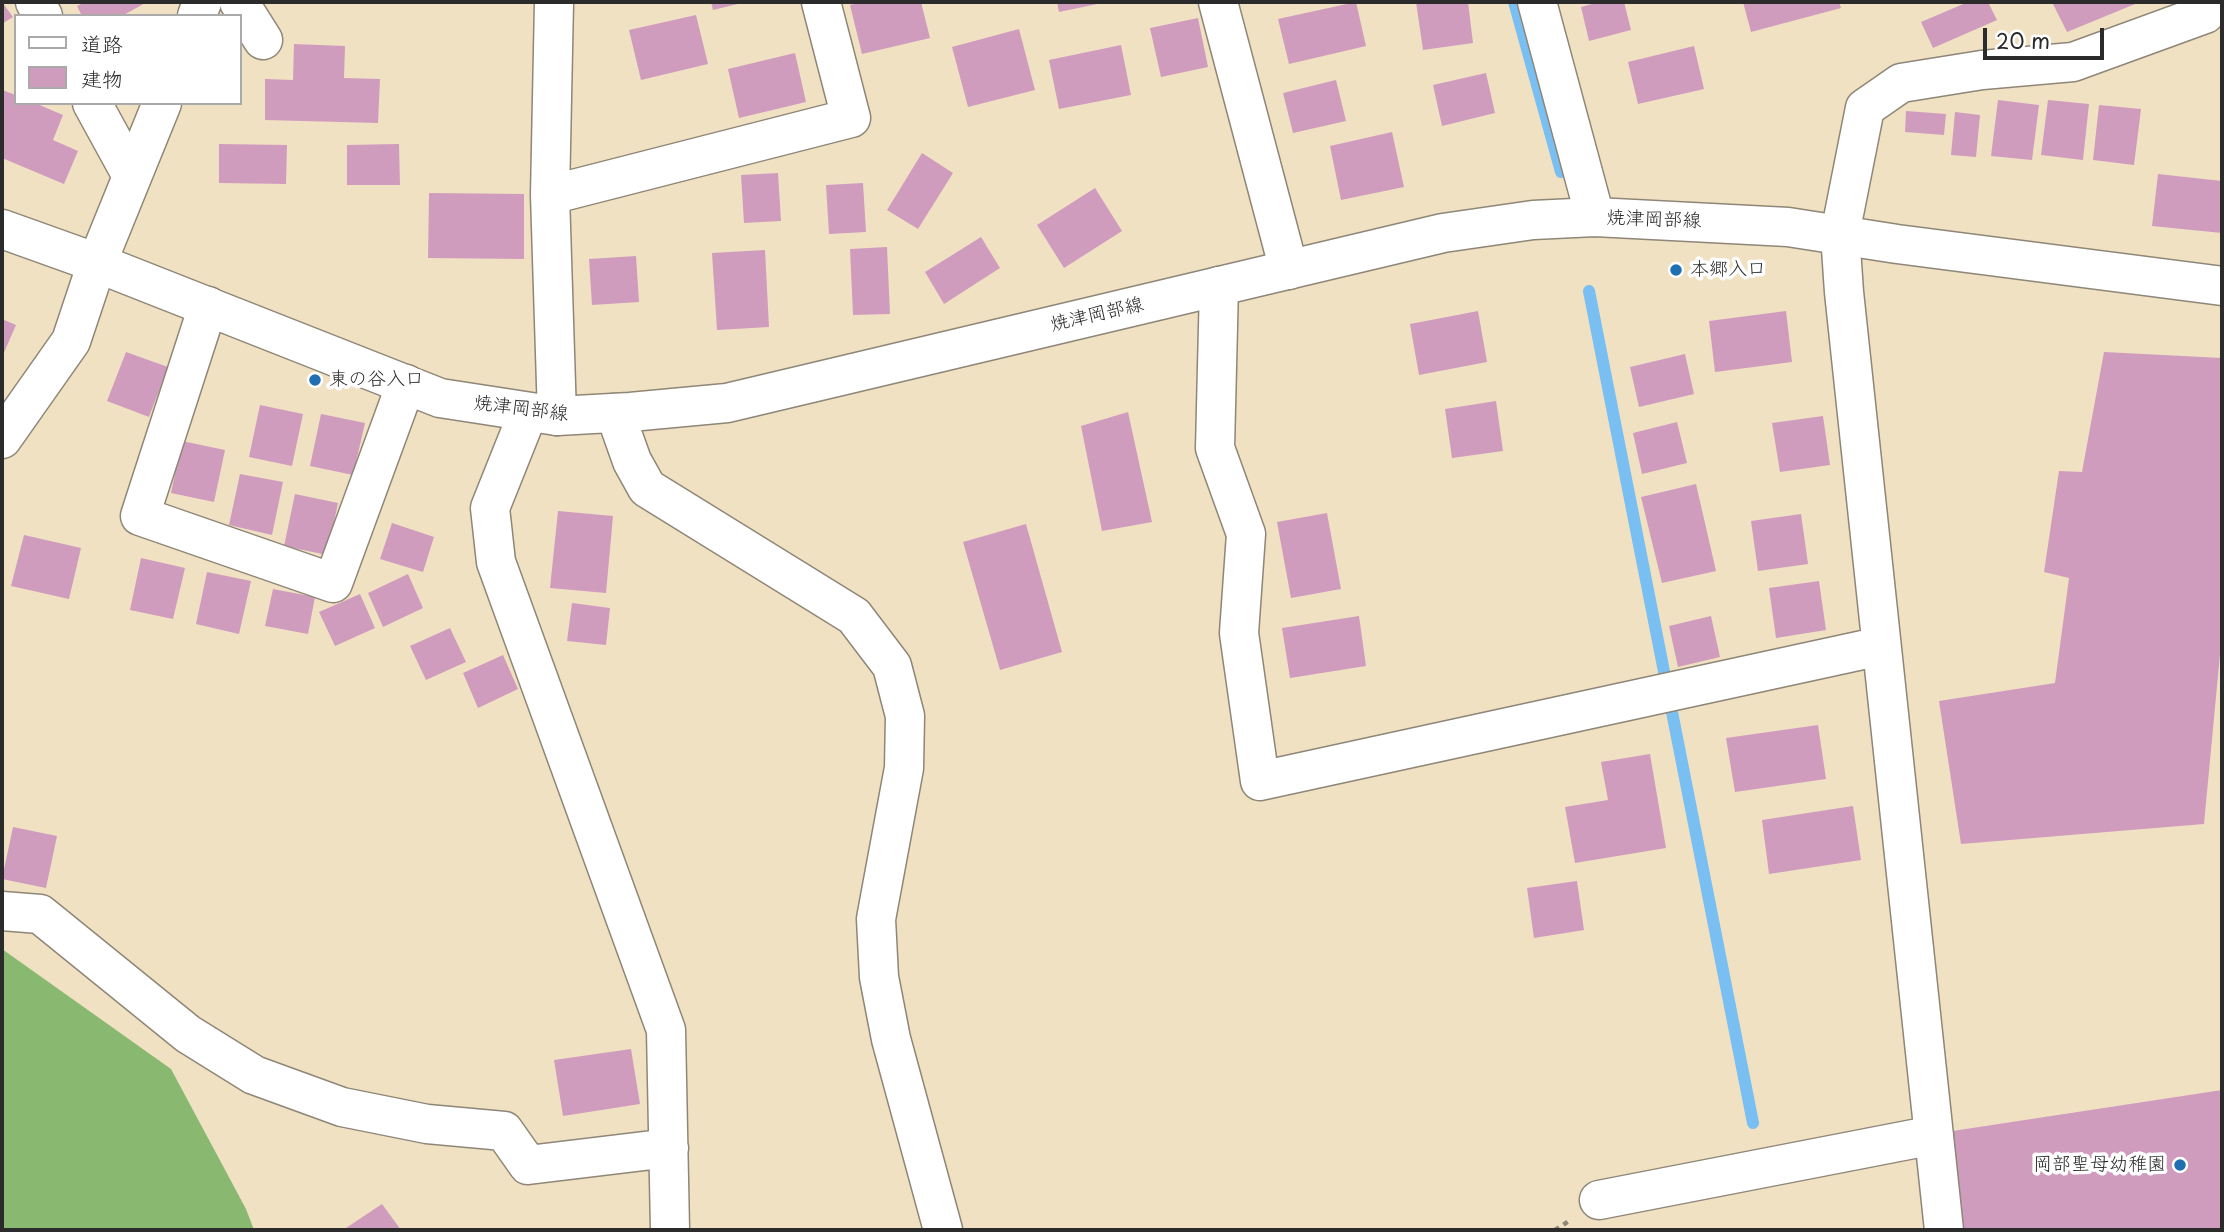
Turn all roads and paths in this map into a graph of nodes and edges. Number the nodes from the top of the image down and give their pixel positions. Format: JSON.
{"nodes":[{"id":1,"x":239,"y":2,"type":"edge"},
{"id":2,"x":554,"y":2,"type":"edge"},
{"id":3,"x":821,"y":2,"type":"edge"},
{"id":4,"x":1218,"y":2,"type":"edge"},
{"id":5,"x":1537,"y":2,"type":"edge"},
{"id":6,"x":2202,"y":2,"type":"edge"},
{"id":7,"x":263,"y":40,"type":"dead end"},
{"id":8,"x":93,"y":105,"type":"edge"},
{"id":9,"x":161,"y":105,"type":"edge"},
{"id":10,"x":132,"y":176,"type":"junction"},
{"id":11,"x":550,"y":195,"type":"junction"},
{"id":12,"x":1595,"y":217,"type":"junction"},
{"id":13,"x":2,"y":229,"type":"edge"},
{"id":14,"x":1840,"y":234,"type":"junction"},
{"id":15,"x":97,"y":263,"type":"junction"},
{"id":16,"x":1289,"y":270,"type":"junction"},
{"id":17,"x":1219,"y":286,"type":"junction"},
{"id":18,"x":2222,"y":286,"type":"edge"},
{"id":19,"x":208,"y":306,"type":"junction"},
{"id":20,"x":406,"y":384,"type":"junction"},
{"id":21,"x":615,"y":413,"type":"junction"},
{"id":22,"x":543,"y":415,"type":"junction"},
{"id":23,"x":2,"y":439,"type":"edge"},
{"id":24,"x":1881,"y":646,"type":"junction"},
{"id":25,"x":2,"y":911,"type":"edge"},
{"id":26,"x":1934,"y":1135,"type":"junction"},
{"id":27,"x":669,"y":1149,"type":"junction"},
{"id":28,"x":1599,"y":1200,"type":"dead end"},
{"id":29,"x":670,"y":1230,"type":"edge"},
{"id":30,"x":943,"y":1230,"type":"edge"},
{"id":31,"x":1944,"y":1230,"type":"edge"}],
"edges":[{"from":1,"to":7,"type":"street"},
{"from":2,"to":11,"type":"street"},
{"from":3,"to":11,"type":"street"},
{"from":4,"to":16,"type":"street"},
{"from":5,"to":12,"type":"street"},
{"from":6,"to":14,"type":"street"},
{"from":8,"to":10,"type":"street"},
{"from":9,"to":10,"type":"street"},
{"from":10,"to":15,"type":"street"},
{"from":11,"to":22,"type":"street"},
{"from":12,"to":14,"type":"street","name":"焼津岡部線"},
{"from":12,"to":16,"type":"street","name":"焼津岡部線"},
{"from":13,"to":15,"type":"street","name":"焼津岡部線"},
{"from":14,"to":18,"type":"street","name":"焼津岡部線"},
{"from":14,"to":24,"type":"street"},
{"from":15,"to":19,"type":"street","name":"焼津岡部線"},
{"from":15,"to":23,"type":"street"},
{"from":16,"to":17,"type":"street","name":"焼津岡部線"},
{"from":17,"to":21,"type":"street","name":"焼津岡部線"},
{"from":17,"to":24,"type":"street"},
{"from":19,"to":20,"type":"street","name":"焼津岡部線"},
{"from":19,"to":20,"type":"street"},
{"from":20,"to":22,"type":"street","name":"焼津岡部線"},
{"from":21,"to":22,"type":"street","name":"焼津岡部線"},
{"from":21,"to":30,"type":"street"},
{"from":22,"to":27,"type":"street"},
{"from":24,"to":26,"type":"street"},
{"from":25,"to":27,"type":"street"},
{"from":26,"to":28,"type":"street"},
{"from":26,"to":31,"type":"street"},
{"from":27,"to":29,"type":"street"}]}
